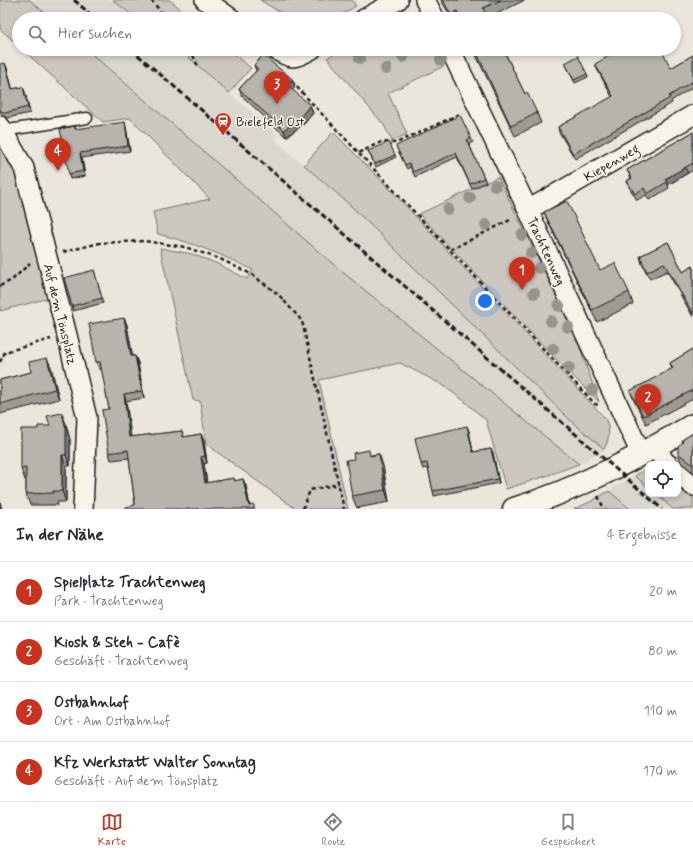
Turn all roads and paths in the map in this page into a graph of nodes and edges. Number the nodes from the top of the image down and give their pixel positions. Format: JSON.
{"nodes":[{"id":1,"x":151,"y":0,"type":"edge"},
{"id":2,"x":205,"y":0,"type":"edge"},
{"id":3,"x":398,"y":0,"type":"edge"},
{"id":4,"x":425,"y":0,"type":"edge"},
{"id":5,"x":161,"y":12,"type":"edge"},
{"id":6,"x":222,"y":12,"type":"edge"},
{"id":7,"x":377,"y":12,"type":"edge"},
{"id":8,"x":431,"y":12,"type":"edge"},
{"id":9,"x":193,"y":56,"type":"edge"},
{"id":10,"x":302,"y":56,"type":"edge"},
{"id":11,"x":453,"y":56,"type":"edge"},
{"id":12,"x":198,"y":66,"type":"dead end"},
{"id":13,"x":477,"y":106,"type":"junction"},
{"id":14,"x":693,"y":115,"type":"edge"},
{"id":15,"x":87,"y":118,"type":"dead end"},
{"id":16,"x":440,"y":123,"type":"junction"},
{"id":17,"x":442,"y":127,"type":"edge"},
{"id":18,"x":1,"y":129,"type":"edge"},
{"id":19,"x":405,"y":139,"type":"junction"},
{"id":20,"x":408,"y":146,"type":"edge"},
{"id":21,"x":359,"y":153,"type":"junction"},
{"id":22,"x":528,"y":210,"type":"junction"},
{"id":23,"x":450,"y":250,"type":"junction"},
{"id":24,"x":46,"y":256,"type":"junction"},
{"id":25,"x":0,"y":286,"type":"edge"},
{"id":26,"x":67,"y":335,"type":"junction"},
{"id":27,"x":0,"y":362,"type":"edge"},
{"id":28,"x":622,"y":411,"type":"junction"},
{"id":29,"x":693,"y":425,"type":"edge"},
{"id":30,"x":655,"y":455,"type":"edge"},
{"id":31,"x":681,"y":476,"type":"edge"},
{"id":32,"x":339,"y":484,"type":"junction"},
{"id":33,"x":693,"y":486,"type":"edge"},
{"id":34,"x":83,"y":509,"type":"edge"},
{"id":35,"x":303,"y":509,"type":"edge"},
{"id":36,"x":344,"y":509,"type":"edge"},
{"id":37,"x":514,"y":509,"type":"edge"}],
"edges":[{"from":1,"to":5,"type":"path"},
{"from":2,"to":6,"type":"street"},
{"from":3,"to":7,"type":"street"},
{"from":4,"to":8,"type":"street"},
{"from":9,"to":12,"type":"path"},
{"from":10,"to":21,"type":"path"},
{"from":11,"to":13,"type":"street","name":"Trachtenweg"},
{"from":13,"to":16,"type":"path"},
{"from":13,"to":22,"type":"street","name":"Trachtenweg"},
{"from":14,"to":22,"type":"street","name":"Kiepenweg"},
{"from":15,"to":18,"type":"lane"},
{"from":16,"to":17,"type":"path"},
{"from":16,"to":19,"type":"path"},
{"from":18,"to":24,"type":"street","name":"Auf dem Tönsplatz"},
{"from":19,"to":20,"type":"path"},
{"from":19,"to":21,"type":"path"},
{"from":21,"to":23,"type":"path"},
{"from":22,"to":23,"type":"path"},
{"from":22,"to":28,"type":"street","name":"Trachtenweg"},
{"from":23,"to":28,"type":"path"},
{"from":24,"to":25,"type":"path"},
{"from":24,"to":26,"type":"street","name":"Auf dem Tönsplatz"},
{"from":24,"to":32,"type":"path"},
{"from":26,"to":27,"type":"path"},
{"from":26,"to":34,"type":"street","name":"Auf dem Tönsplatz"},
{"from":28,"to":30,"type":"street","name":"Trachtenweg"},
{"from":29,"to":30,"type":"main road"},
{"from":30,"to":37,"type":"main road"},
{"from":31,"to":33,"type":"street"},
{"from":32,"to":35,"type":"path"},
{"from":32,"to":36,"type":"path"}]}
